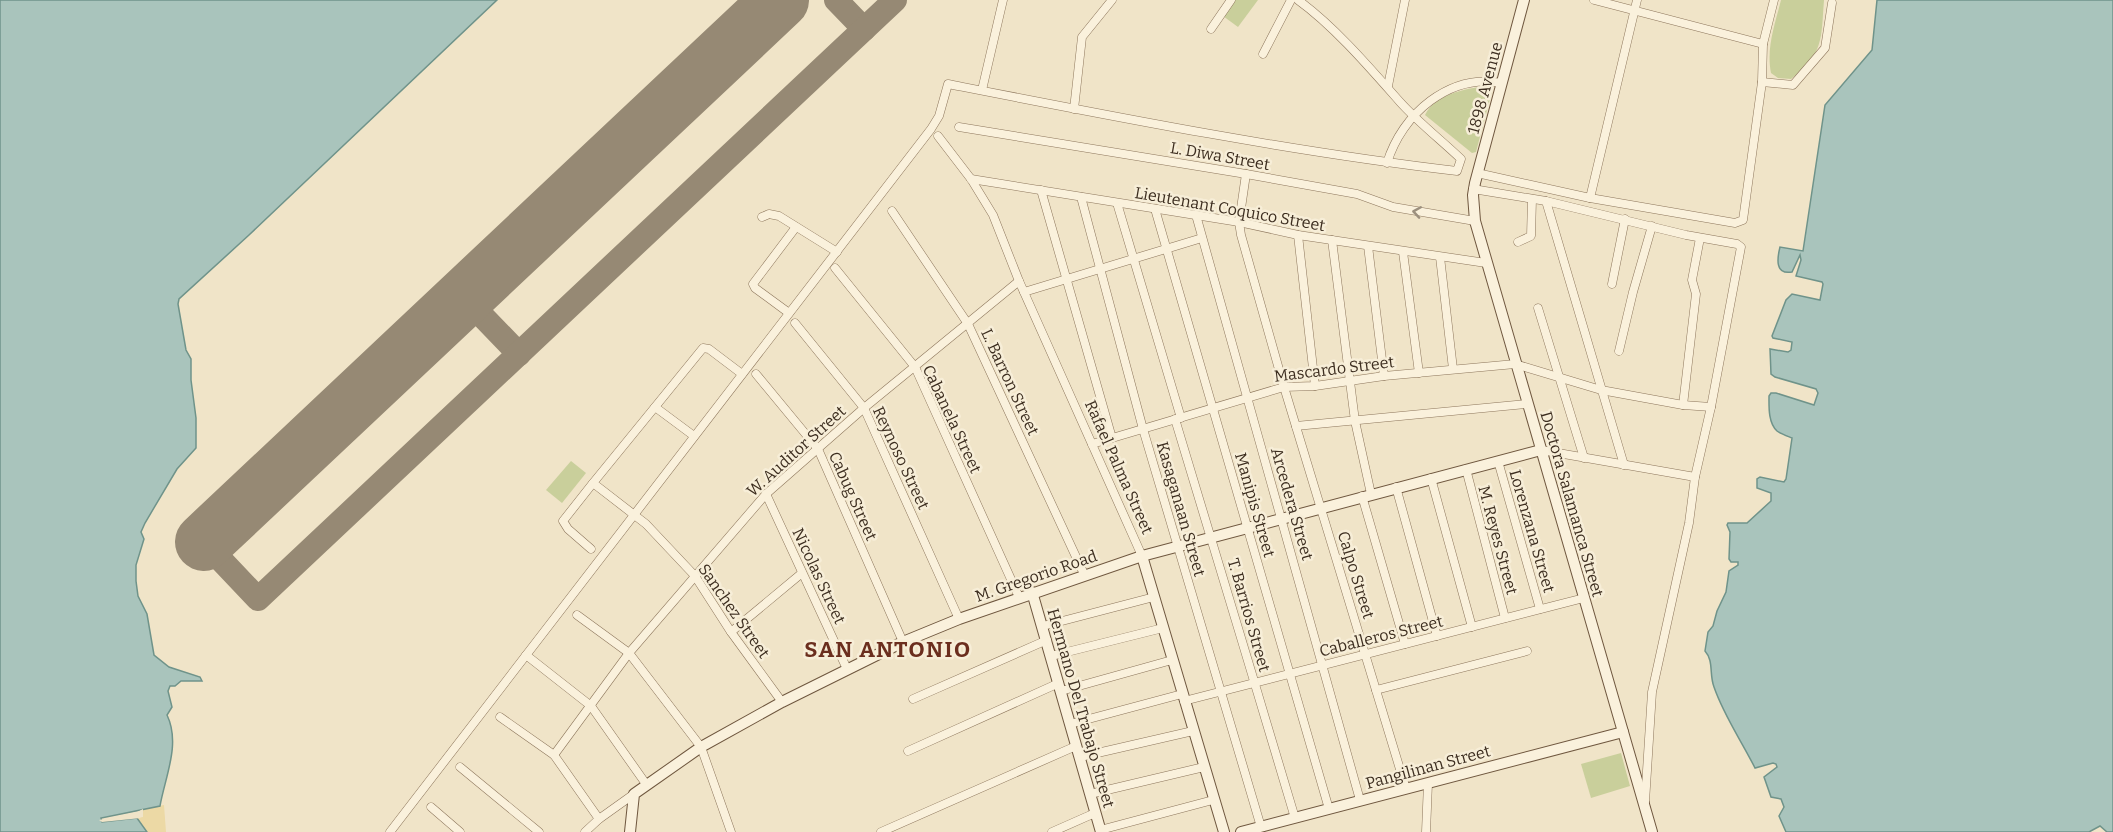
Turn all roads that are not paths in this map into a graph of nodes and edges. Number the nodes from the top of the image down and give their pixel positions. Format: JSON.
{"nodes":[{"id":1,"x":1003,"y":0,"type":"edge"},
{"id":2,"x":1112,"y":0,"type":"edge"},
{"id":3,"x":1231,"y":0,"type":"edge"},
{"id":4,"x":1291,"y":0,"type":"edge"},
{"id":5,"x":1298,"y":0,"type":"edge"},
{"id":6,"x":1405,"y":0,"type":"edge"},
{"id":7,"x":1524,"y":0,"type":"edge"},
{"id":8,"x":1594,"y":0,"type":"edge"},
{"id":9,"x":1636,"y":0,"type":"edge"},
{"id":10,"x":1774,"y":0,"type":"edge"},
{"id":11,"x":1832,"y":3,"type":"dead end"},
{"id":12,"x":1634,"y":11,"type":"junction"},
{"id":13,"x":1211,"y":29,"type":"dead end"},
{"id":14,"x":1763,"y":44,"type":"junction"},
{"id":15,"x":1263,"y":54,"type":"dead end"},
{"id":16,"x":1762,"y":82,"type":"junction"},
{"id":17,"x":1502,"y":83,"type":"junction"},
{"id":18,"x":1388,"y":86,"type":"junction"},
{"id":19,"x":982,"y":90,"type":"junction"},
{"id":20,"x":1074,"y":109,"type":"junction"},
{"id":21,"x":1414,"y":115,"type":"junction"},
{"id":22,"x":959,"y":127,"type":"dead end"},
{"id":23,"x":938,"y":136,"type":"dead end"},
{"id":24,"x":1388,"y":163,"type":"junction"},
{"id":25,"x":1246,"y":174,"type":"junction"},
{"id":26,"x":971,"y":179,"type":"junction"},
{"id":27,"x":1475,"y":182,"type":"junction"},
{"id":28,"x":1041,"y":190,"type":"junction"},
{"id":29,"x":1081,"y":197,"type":"junction"},
{"id":30,"x":1590,"y":198,"type":"junction"},
{"id":31,"x":1532,"y":199,"type":"junction"},
{"id":32,"x":1546,"y":201,"type":"junction"},
{"id":33,"x":1117,"y":203,"type":"junction"},
{"id":34,"x":1155,"y":209,"type":"junction"},
{"id":35,"x":892,"y":211,"type":"dead end"},
{"id":36,"x":1196,"y":215,"type":"junction"},
{"id":37,"x":762,"y":217,"type":"dead end"},
{"id":38,"x":1625,"y":219,"type":"junction"},
{"id":39,"x":1475,"y":221,"type":"junction"},
{"id":40,"x":1239,"y":222,"type":"junction"},
{"id":41,"x":1652,"y":226,"type":"junction"},
{"id":42,"x":796,"y":227,"type":"junction"},
{"id":43,"x":1298,"y":235,"type":"junction"},
{"id":44,"x":1202,"y":238,"type":"junction"},
{"id":45,"x":1700,"y":238,"type":"junction"},
{"id":46,"x":1332,"y":240,"type":"junction"},
{"id":47,"x":1518,"y":242,"type":"dead end"},
{"id":48,"x":1368,"y":246,"type":"junction"},
{"id":49,"x":1166,"y":249,"type":"junction"},
{"id":50,"x":837,"y":252,"type":"junction"},
{"id":51,"x":1403,"y":252,"type":"junction"},
{"id":52,"x":1440,"y":257,"type":"junction"},
{"id":53,"x":1133,"y":259,"type":"junction"},
{"id":54,"x":1486,"y":263,"type":"junction"},
{"id":55,"x":834,"y":268,"type":"dead end"},
{"id":56,"x":1100,"y":269,"type":"junction"},
{"id":57,"x":1065,"y":280,"type":"junction"},
{"id":58,"x":1019,"y":281,"type":"junction"},
{"id":59,"x":1612,"y":284,"type":"dead end"},
{"id":60,"x":1024,"y":292,"type":"junction"},
{"id":61,"x":1538,"y":308,"type":"dead end"},
{"id":62,"x":789,"y":313,"type":"junction"},
{"id":63,"x":795,"y":323,"type":"dead end"},
{"id":64,"x":968,"y":324,"type":"junction"},
{"id":65,"x":1619,"y":351,"type":"dead end"},
{"id":66,"x":1515,"y":364,"type":"junction"},
{"id":67,"x":915,"y":367,"type":"junction"},
{"id":68,"x":1454,"y":369,"type":"junction"},
{"id":69,"x":1419,"y":373,"type":"junction"},
{"id":70,"x":742,"y":374,"type":"junction"},
{"id":71,"x":756,"y":374,"type":"dead end"},
{"id":72,"x":1384,"y":376,"type":"junction"},
{"id":73,"x":1560,"y":378,"type":"junction"},
{"id":74,"x":1349,"y":381,"type":"junction"},
{"id":75,"x":1315,"y":386,"type":"junction"},
{"id":76,"x":1284,"y":387,"type":"junction"},
{"id":77,"x":1601,"y":390,"type":"junction"},
{"id":78,"x":1247,"y":398,"type":"junction"},
{"id":79,"x":1527,"y":404,"type":"junction"},
{"id":80,"x":1683,"y":405,"type":"junction"},
{"id":81,"x":655,"y":407,"type":"junction"},
{"id":82,"x":1711,"y":407,"type":"junction"},
{"id":83,"x":864,"y":408,"type":"junction"},
{"id":84,"x":1213,"y":408,"type":"junction"},
{"id":85,"x":1178,"y":419,"type":"junction"},
{"id":86,"x":1355,"y":421,"type":"junction"},
{"id":87,"x":1296,"y":426,"type":"junction"},
{"id":88,"x":1143,"y":429,"type":"junction"},
{"id":89,"x":694,"y":436,"type":"junction"},
{"id":90,"x":1112,"y":438,"type":"junction"},
{"id":91,"x":1092,"y":444,"type":"junction"},
{"id":92,"x":818,"y":449,"type":"junction"},
{"id":93,"x":1541,"y":450,"type":"junction"},
{"id":94,"x":1584,"y":458,"type":"junction"},
{"id":95,"x":1498,"y":461,"type":"junction"},
{"id":96,"x":1624,"y":465,"type":"junction"},
{"id":97,"x":1466,"y":470,"type":"junction"},
{"id":98,"x":1695,"y":477,"type":"junction"},
{"id":99,"x":1431,"y":478,"type":"junction"},
{"id":100,"x":593,"y":483,"type":"junction"},
{"id":101,"x":1396,"y":488,"type":"junction"},
{"id":102,"x":766,"y":494,"type":"junction"},
{"id":103,"x":1367,"y":495,"type":"junction"},
{"id":104,"x":1321,"y":507,"type":"junction"},
{"id":105,"x":633,"y":516,"type":"junction"},
{"id":106,"x":1281,"y":518,"type":"junction"},
{"id":107,"x":1247,"y":527,"type":"junction"},
{"id":108,"x":1212,"y":537,"type":"junction"},
{"id":109,"x":1178,"y":546,"type":"junction"},
{"id":110,"x":591,"y":549,"type":"dead end"},
{"id":111,"x":1142,"y":556,"type":"junction"},
{"id":112,"x":802,"y":573,"type":"junction"},
{"id":113,"x":1084,"y":574,"type":"junction"},
{"id":114,"x":695,"y":576,"type":"junction"},
{"id":115,"x":1032,"y":592,"type":"junction"},
{"id":116,"x":1018,"y":597,"type":"junction"},
{"id":117,"x":1154,"y":597,"type":"junction"},
{"id":118,"x":1584,"y":598,"type":"junction"},
{"id":119,"x":1540,"y":609,"type":"junction"},
{"id":120,"x":576,"y":615,"type":"dead end"},
{"id":121,"x":1505,"y":618,"type":"junction"},
{"id":122,"x":959,"y":619,"type":"junction"},
{"id":123,"x":1043,"y":626,"type":"junction"},
{"id":124,"x":1472,"y":627,"type":"junction"},
{"id":125,"x":1163,"y":628,"type":"junction"},
{"id":126,"x":730,"y":632,"type":"junction"},
{"id":127,"x":1437,"y":636,"type":"junction"},
{"id":128,"x":1047,"y":640,"type":"junction"},
{"id":129,"x":903,"y":642,"type":"junction"},
{"id":130,"x":1405,"y":644,"type":"junction"},
{"id":131,"x":1527,"y":651,"type":"dead end"},
{"id":132,"x":629,"y":653,"type":"junction"},
{"id":133,"x":1365,"y":654,"type":"junction"},
{"id":134,"x":526,"y":655,"type":"junction"},
{"id":135,"x":1051,"y":656,"type":"junction"},
{"id":136,"x":1172,"y":660,"type":"junction"},
{"id":137,"x":1323,"y":665,"type":"junction"},
{"id":138,"x":847,"y":669,"type":"junction"},
{"id":139,"x":1290,"y":674,"type":"junction"},
{"id":140,"x":1254,"y":683,"type":"junction"},
{"id":141,"x":1060,"y":687,"type":"junction"},
{"id":142,"x":1376,"y":690,"type":"junction"},
{"id":143,"x":1221,"y":692,"type":"junction"},
{"id":144,"x":1183,"y":698,"type":"junction"},
{"id":145,"x":913,"y":699,"type":"dead end"},
{"id":146,"x":782,"y":702,"type":"junction"},
{"id":147,"x":591,"y":706,"type":"junction"},
{"id":148,"x":500,"y":717,"type":"dead end"},
{"id":149,"x":1070,"y":724,"type":"junction"},
{"id":150,"x":1193,"y":731,"type":"junction"},
{"id":151,"x":1623,"y":732,"type":"junction"},
{"id":152,"x":1076,"y":746,"type":"junction"},
{"id":153,"x":701,"y":747,"type":"junction"},
{"id":154,"x":908,"y":751,"type":"dead end"},
{"id":155,"x":554,"y":755,"type":"junction"},
{"id":156,"x":1080,"y":757,"type":"junction"},
{"id":157,"x":460,"y":767,"type":"dead end"},
{"id":158,"x":1203,"y":767,"type":"junction"},
{"id":159,"x":1428,"y":783,"type":"junction"},
{"id":160,"x":646,"y":784,"type":"junction"},
{"id":161,"x":1406,"y":789,"type":"junction"},
{"id":162,"x":634,"y":794,"type":"junction"},
{"id":163,"x":1090,"y":794,"type":"junction"},
{"id":164,"x":1213,"y":800,"type":"junction"},
{"id":165,"x":1360,"y":801,"type":"junction"},
{"id":166,"x":431,"y":807,"type":"dead end"},
{"id":167,"x":1329,"y":809,"type":"junction"},
{"id":168,"x":1645,"y":810,"type":"junction"},
{"id":169,"x":1095,"y":813,"type":"junction"},
{"id":170,"x":1295,"y":818,"type":"junction"},
{"id":171,"x":598,"y":819,"type":"junction"},
{"id":172,"x":1261,"y":827,"type":"junction"},
{"id":173,"x":1100,"y":831,"type":"edge"},
{"id":174,"x":390,"y":832,"type":"edge"},
{"id":175,"x":460,"y":832,"type":"edge"},
{"id":176,"x":539,"y":832,"type":"edge"},
{"id":177,"x":585,"y":832,"type":"edge"},
{"id":178,"x":630,"y":832,"type":"edge"},
{"id":179,"x":732,"y":832,"type":"edge"},
{"id":180,"x":881,"y":832,"type":"edge"},
{"id":181,"x":1052,"y":832,"type":"edge"},
{"id":182,"x":1224,"y":832,"type":"edge"},
{"id":183,"x":1241,"y":832,"type":"edge"},
{"id":184,"x":1426,"y":832,"type":"edge"},
{"id":185,"x":1652,"y":832,"type":"edge"}],
"edges":[{"from":1,"to":19,"type":"street"},
{"from":2,"to":20,"type":"street"},
{"from":3,"to":13,"type":"street"},
{"from":4,"to":15,"type":"street"},
{"from":5,"to":18,"type":"street"},
{"from":6,"to":18,"type":"street"},
{"from":7,"to":17,"type":"main road","name":"1898 Avenue"},
{"from":8,"to":12,"type":"street"},
{"from":9,"to":12,"type":"street"},
{"from":10,"to":14,"type":"street"},
{"from":11,"to":16,"type":"street"},
{"from":12,"to":14,"type":"street"},
{"from":12,"to":30,"type":"street"},
{"from":14,"to":16,"type":"street"},
{"from":16,"to":30,"type":"street"},
{"from":17,"to":21,"type":"street"},
{"from":17,"to":27,"type":"main road","name":"1898 Avenue"},
{"from":18,"to":21,"type":"street"},
{"from":19,"to":20,"type":"street"},
{"from":19,"to":50,"type":"street"},
{"from":20,"to":24,"type":"street"},
{"from":21,"to":24,"type":"street"},
{"from":21,"to":24,"type":"street"},
{"from":22,"to":25,"type":"street","name":"L. Diwa Street"},
{"from":23,"to":26,"type":"street","name":"Rafael Palma Street"},
{"from":39,"to":25,"type":"street","name":"L. Diwa Street","one_way":true},
{"from":25,"to":40,"type":"street","name":"Calpo Street"},
{"from":26,"to":28,"type":"street","name":"Lieutenant Coquico Street"},
{"from":26,"to":58,"type":"street","name":"Rafael Palma Street"},
{"from":27,"to":30,"type":"street"},
{"from":27,"to":31,"type":"street"},
{"from":27,"to":39,"type":"main road","name":"Doctora Salamanca Street"},
{"from":28,"to":29,"type":"street","name":"Lieutenant Coquico Street"},
{"from":28,"to":57,"type":"street"},
{"from":29,"to":33,"type":"street","name":"Lieutenant Coquico Street"},
{"from":29,"to":56,"type":"street","name":"Kasaganaan Street"},
{"from":31,"to":32,"type":"street"},
{"from":31,"to":47,"type":"street"},
{"from":32,"to":38,"type":"street"},
{"from":32,"to":77,"type":"street"},
{"from":33,"to":34,"type":"street","name":"Lieutenant Coquico Street"},
{"from":33,"to":53,"type":"street","name":"T. Barrios Street"},
{"from":34,"to":36,"type":"street","name":"Lieutenant Coquico Street"},
{"from":34,"to":49,"type":"street","name":"Manipis Street"},
{"from":35,"to":64,"type":"street","name":"L. Barron Street"},
{"from":36,"to":40,"type":"street","name":"Lieutenant Coquico Street"},
{"from":36,"to":44,"type":"street","name":"Arcedera Street"},
{"from":37,"to":42,"type":"street"},
{"from":38,"to":41,"type":"street"},
{"from":38,"to":59,"type":"street"},
{"from":39,"to":54,"type":"main road","name":"Doctora Salamanca Street"},
{"from":40,"to":43,"type":"street","name":"Lieutenant Coquico Street"},
{"from":40,"to":76,"type":"street","name":"Calpo Street"},
{"from":41,"to":45,"type":"street"},
{"from":41,"to":65,"type":"street"},
{"from":42,"to":50,"type":"street"},
{"from":42,"to":62,"type":"street"},
{"from":43,"to":46,"type":"street","name":"Lieutenant Coquico Street"},
{"from":43,"to":75,"type":"street"},
{"from":44,"to":49,"type":"street"},
{"from":44,"to":78,"type":"street","name":"Arcedera Street"},
{"from":45,"to":80,"type":"street"},
{"from":45,"to":82,"type":"street"},
{"from":46,"to":48,"type":"street","name":"Lieutenant Coquico Street"},
{"from":46,"to":74,"type":"street"},
{"from":48,"to":51,"type":"street","name":"Lieutenant Coquico Street"},
{"from":48,"to":72,"type":"street"},
{"from":49,"to":53,"type":"street"},
{"from":49,"to":84,"type":"street","name":"Manipis Street"},
{"from":50,"to":62,"type":"street"},
{"from":51,"to":52,"type":"street","name":"Lieutenant Coquico Street"},
{"from":51,"to":69,"type":"street"},
{"from":52,"to":54,"type":"street","name":"Lieutenant Coquico Street"},
{"from":52,"to":68,"type":"street"},
{"from":53,"to":56,"type":"street"},
{"from":53,"to":85,"type":"street","name":"T. Barrios Street"},
{"from":54,"to":66,"type":"main road","name":"Doctora Salamanca Street"},
{"from":55,"to":67,"type":"street","name":"Cabanela Street"},
{"from":56,"to":57,"type":"street"},
{"from":56,"to":88,"type":"street","name":"Kasaganaan Street"},
{"from":57,"to":60,"type":"street"},
{"from":57,"to":90,"type":"street"},
{"from":58,"to":60,"type":"street","name":"Rafael Palma Street"},
{"from":58,"to":64,"type":"street","name":"W. Auditor Street"},
{"from":60,"to":91,"type":"street","name":"Rafael Palma Street"},
{"from":61,"to":73,"type":"street"},
{"from":62,"to":70,"type":"street"},
{"from":63,"to":83,"type":"street","name":"Reynoso Street"},
{"from":64,"to":67,"type":"street","name":"W. Auditor Street"},
{"from":64,"to":113,"type":"street","name":"L. Barron Street"},
{"from":66,"to":68,"type":"street","name":"Mascardo Street"},
{"from":66,"to":73,"type":"street"},
{"from":66,"to":79,"type":"main road","name":"Doctora Salamanca Street"},
{"from":67,"to":83,"type":"street","name":"W. Auditor Street"},
{"from":67,"to":116,"type":"street","name":"Cabanela Street"},
{"from":68,"to":69,"type":"street","name":"Mascardo Street"},
{"from":69,"to":72,"type":"street","name":"Mascardo Street"},
{"from":70,"to":81,"type":"street"},
{"from":70,"to":89,"type":"street"},
{"from":71,"to":92,"type":"street","name":"Cabug Street"},
{"from":72,"to":74,"type":"street","name":"Mascardo Street"},
{"from":73,"to":77,"type":"street"},
{"from":73,"to":94,"type":"street"},
{"from":74,"to":75,"type":"street","name":"Mascardo Street"},
{"from":74,"to":86,"type":"street"},
{"from":75,"to":76,"type":"street","name":"Mascardo Street"},
{"from":76,"to":78,"type":"street","name":"Mascardo Street"},
{"from":76,"to":87,"type":"street","name":"Calpo Street"},
{"from":77,"to":80,"type":"street"},
{"from":77,"to":96,"type":"street"},
{"from":78,"to":84,"type":"street","name":"Mascardo Street"},
{"from":78,"to":106,"type":"street","name":"Arcedera Street"},
{"from":79,"to":86,"type":"street"},
{"from":79,"to":93,"type":"main road","name":"Doctora Salamanca Street"},
{"from":80,"to":82,"type":"street"},
{"from":81,"to":89,"type":"street"},
{"from":81,"to":100,"type":"street"},
{"from":82,"to":98,"type":"street"},
{"from":83,"to":92,"type":"street","name":"W. Auditor Street"},
{"from":83,"to":122,"type":"street","name":"Reynoso Street"},
{"from":84,"to":85,"type":"street","name":"Mascardo Street"},
{"from":84,"to":107,"type":"street","name":"Manipis Street"},
{"from":85,"to":88,"type":"street","name":"Mascardo Street"},
{"from":85,"to":108,"type":"street","name":"T. Barrios Street"},
{"from":86,"to":87,"type":"street"},
{"from":86,"to":103,"type":"street"},
{"from":87,"to":104,"type":"street","name":"Calpo Street"},
{"from":88,"to":90,"type":"street","name":"Mascardo Street"},
{"from":88,"to":109,"type":"street","name":"Kasaganaan Street"},
{"from":89,"to":105,"type":"street"},
{"from":90,"to":91,"type":"street","name":"Mascardo Street"},
{"from":91,"to":111,"type":"street","name":"Rafael Palma Street"},
{"from":92,"to":102,"type":"street","name":"W. Auditor Street"},
{"from":92,"to":129,"type":"street","name":"Cabug Street"},
{"from":93,"to":94,"type":"street"},
{"from":93,"to":95,"type":"main road","name":"M. Gregorio Road"},
{"from":93,"to":118,"type":"main road","name":"Doctora Salamanca Street"},
{"from":94,"to":96,"type":"street"},
{"from":95,"to":97,"type":"main road","name":"M. Gregorio Road"},
{"from":95,"to":119,"type":"street","name":"Lorenzana Street"},
{"from":96,"to":98,"type":"street"},
{"from":97,"to":99,"type":"main road","name":"M. Gregorio Road"},
{"from":97,"to":121,"type":"street","name":"M. Reyes Street"},
{"from":98,"to":168,"type":"street"},
{"from":99,"to":101,"type":"main road","name":"M. Gregorio Road"},
{"from":99,"to":124,"type":"street"},
{"from":100,"to":105,"type":"street","name":"Sanchez Street"},
{"from":100,"to":110,"type":"street"},
{"from":101,"to":103,"type":"main road","name":"M. Gregorio Road"},
{"from":101,"to":127,"type":"street"},
{"from":102,"to":112,"type":"street","name":"Nicolas Street"},
{"from":102,"to":114,"type":"street","name":"W. Auditor Street"},
{"from":103,"to":104,"type":"main road","name":"M. Gregorio Road"},
{"from":103,"to":130,"type":"street"},
{"from":104,"to":106,"type":"main road","name":"M. Gregorio Road"},
{"from":104,"to":133,"type":"street","name":"Calpo Street"},
{"from":105,"to":114,"type":"street","name":"Sanchez Street"},
{"from":105,"to":134,"type":"street"},
{"from":106,"to":107,"type":"main road","name":"M. Gregorio Road"},
{"from":106,"to":137,"type":"street","name":"Arcedera Street"},
{"from":107,"to":108,"type":"main road","name":"M. Gregorio Road"},
{"from":107,"to":139,"type":"street","name":"Manipis Street"},
{"from":108,"to":109,"type":"main road","name":"M. Gregorio Road"},
{"from":108,"to":140,"type":"street","name":"T. Barrios Street"},
{"from":109,"to":111,"type":"main road","name":"M. Gregorio Road"},
{"from":109,"to":143,"type":"street","name":"Kasaganaan Street"},
{"from":111,"to":113,"type":"main road","name":"M. Gregorio Road"},
{"from":111,"to":117,"type":"main road","name":"Rafael Palma Street"},
{"from":112,"to":126,"type":"street"},
{"from":112,"to":138,"type":"street","name":"Nicolas Street"},
{"from":113,"to":115,"type":"main road","name":"M. Gregorio Road"},
{"from":114,"to":126,"type":"street","name":"Sanchez Street"},
{"from":114,"to":132,"type":"street","name":"W. Auditor Street"},
{"from":115,"to":116,"type":"main road","name":"M. Gregorio Road"},
{"from":115,"to":123,"type":"main road","name":"Hermano Del Trabajo Street"},
{"from":116,"to":122,"type":"main road","name":"M. Gregorio Road"},
{"from":117,"to":123,"type":"street"},
{"from":117,"to":125,"type":"main road","name":"Rafael Palma Street"},
{"from":118,"to":119,"type":"street","name":"Caballeros Street"},
{"from":118,"to":151,"type":"main road","name":"Doctora Salamanca Street"},
{"from":119,"to":121,"type":"street","name":"Caballeros Street"},
{"from":120,"to":132,"type":"street"},
{"from":121,"to":124,"type":"street","name":"Caballeros Street"},
{"from":122,"to":129,"type":"main road","name":"M. Gregorio Road"},
{"from":123,"to":128,"type":"main road","name":"Hermano Del Trabajo Street"},
{"from":124,"to":127,"type":"street","name":"Caballeros Street"},
{"from":125,"to":135,"type":"street"},
{"from":125,"to":136,"type":"main road","name":"Rafael Palma Street"},
{"from":126,"to":146,"type":"street","name":"Sanchez Street"},
{"from":127,"to":130,"type":"street","name":"Caballeros Street"},
{"from":128,"to":135,"type":"main road","name":"Hermano Del Trabajo Street"},
{"from":128,"to":145,"type":"street"},
{"from":129,"to":138,"type":"main road","name":"M. Gregorio Road"},
{"from":130,"to":133,"type":"street","name":"Caballeros Street"},
{"from":131,"to":142,"type":"street"},
{"from":132,"to":147,"type":"street","name":"W. Auditor Street"},
{"from":132,"to":153,"type":"street"},
{"from":133,"to":137,"type":"street","name":"Caballeros Street"},
{"from":133,"to":142,"type":"street","name":"Calpo Street"},
{"from":134,"to":147,"type":"street"},
{"from":134,"to":174,"type":"street"},
{"from":135,"to":141,"type":"main road","name":"Hermano Del Trabajo Street"},
{"from":136,"to":141,"type":"street"},
{"from":136,"to":144,"type":"main road","name":"Rafael Palma Street"},
{"from":137,"to":139,"type":"street","name":"Caballeros Street"},
{"from":137,"to":165,"type":"street","name":"Arcedera Street"},
{"from":138,"to":146,"type":"main road","name":"M. Gregorio Road"},
{"from":139,"to":140,"type":"street","name":"Caballeros Street"},
{"from":139,"to":167,"type":"street","name":"Manipis Street"},
{"from":140,"to":143,"type":"street","name":"Caballeros Street"},
{"from":140,"to":170,"type":"street","name":"T. Barrios Street"},
{"from":141,"to":149,"type":"main road","name":"Hermano Del Trabajo Street"},
{"from":141,"to":154,"type":"street"},
{"from":142,"to":161,"type":"street","name":"Calpo Street"},
{"from":143,"to":144,"type":"street","name":"Caballeros Street"},
{"from":143,"to":172,"type":"street","name":"Kasaganaan Street"},
{"from":144,"to":149,"type":"street","name":"Caballeros Street"},
{"from":144,"to":150,"type":"main road","name":"Rafael Palma Street"},
{"from":146,"to":153,"type":"main road","name":"M. Gregorio Road"},
{"from":147,"to":155,"type":"street","name":"W. Auditor Street"},
{"from":147,"to":160,"type":"street"},
{"from":148,"to":155,"type":"street"},
{"from":149,"to":152,"type":"main road","name":"Hermano Del Trabajo Street"},
{"from":150,"to":156,"type":"street"},
{"from":150,"to":158,"type":"main road","name":"Rafael Palma Street"},
{"from":151,"to":159,"type":"main road","name":"Pangilinan Street"},
{"from":151,"to":168,"type":"main road","name":"Doctora Salamanca Street"},
{"from":152,"to":156,"type":"main road","name":"Hermano Del Trabajo Street"},
{"from":152,"to":180,"type":"street"},
{"from":153,"to":160,"type":"main road","name":"M. Gregorio Road"},
{"from":153,"to":179,"type":"street"},
{"from":155,"to":171,"type":"street"},
{"from":156,"to":163,"type":"main road","name":"Hermano Del Trabajo Street"},
{"from":157,"to":176,"type":"street"},
{"from":158,"to":163,"type":"street"},
{"from":158,"to":164,"type":"main road","name":"Rafael Palma Street"},
{"from":159,"to":161,"type":"main road","name":"Pangilinan Street"},
{"from":159,"to":184,"type":"street"},
{"from":160,"to":162,"type":"main road","name":"M. Gregorio Road"},
{"from":161,"to":165,"type":"main road","name":"Pangilinan Street"},
{"from":162,"to":171,"type":"street","name":"M. Gregorio Road"},
{"from":162,"to":178,"type":"main road"},
{"from":163,"to":169,"type":"main road","name":"Hermano Del Trabajo Street"},
{"from":164,"to":173,"type":"street"},
{"from":164,"to":182,"type":"main road","name":"Rafael Palma Street"},
{"from":165,"to":167,"type":"main road","name":"Pangilinan Street"},
{"from":166,"to":175,"type":"street"},
{"from":167,"to":170,"type":"main road","name":"Pangilinan Street"},
{"from":168,"to":185,"type":"main road","name":"Doctora Salamanca Street"},
{"from":169,"to":173,"type":"main road","name":"Hermano Del Trabajo Street"},
{"from":169,"to":181,"type":"street"},
{"from":170,"to":172,"type":"main road","name":"Pangilinan Street"},
{"from":171,"to":177,"type":"street","name":"M. Gregorio Road"},
{"from":172,"to":183,"type":"main road","name":"Pangilinan Street"}]}
